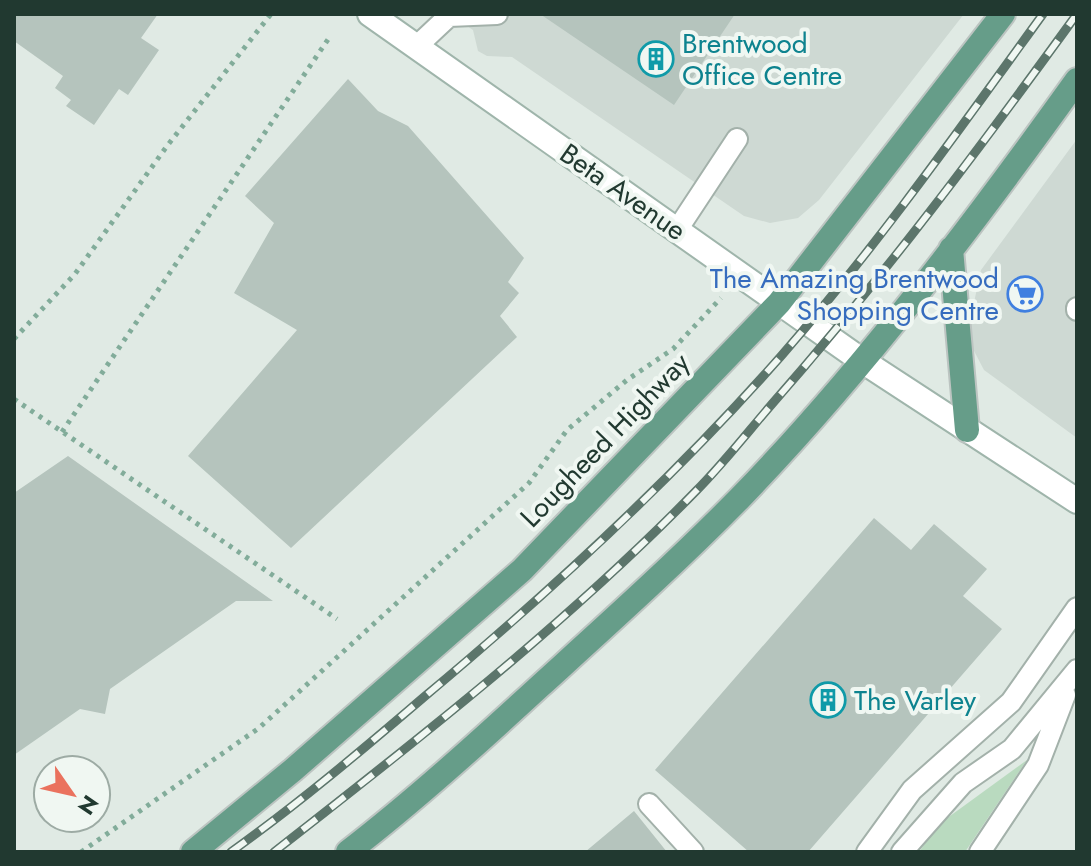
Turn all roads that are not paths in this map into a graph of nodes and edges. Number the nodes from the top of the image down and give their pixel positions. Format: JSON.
{"nodes":[{"id":1,"x":370,"y":14,"type":"edge"},
{"id":2,"x":497,"y":14,"type":"edge"},
{"id":3,"x":1003,"y":14,"type":"edge"},
{"id":4,"x":416,"y":47,"type":"junction"},
{"id":5,"x":1077,"y":80,"type":"edge"},
{"id":6,"x":737,"y":139,"type":"dead end"},
{"id":7,"x":677,"y":230,"type":"junction"},
{"id":8,"x":951,"y":249,"type":"junction"},
{"id":9,"x":779,"y":303,"type":"junction"},
{"id":10,"x":861,"y":360,"type":"junction"},
{"id":11,"x":967,"y":430,"type":"junction"},
{"id":12,"x":1077,"y":501,"type":"edge"},
{"id":13,"x":1077,"y":608,"type":"edge"},
{"id":14,"x":1074,"y":674,"type":"edge"},
{"id":15,"x":649,"y":804,"type":"dead end"},
{"id":16,"x":193,"y":852,"type":"edge"},
{"id":17,"x":348,"y":852,"type":"edge"},
{"id":18,"x":693,"y":852,"type":"edge"},
{"id":19,"x":867,"y":852,"type":"edge"},
{"id":20,"x":902,"y":852,"type":"edge"},
{"id":21,"x":980,"y":852,"type":"edge"}],
"edges":[{"from":1,"to":4,"type":"street","name":"Beta Avenue"},
{"from":2,"to":4,"type":"lane"},
{"from":3,"to":9,"type":"main road","name":"Lougheed Highway"},
{"from":4,"to":7,"type":"street","name":"Beta Avenue"},
{"from":5,"to":8,"type":"main road"},
{"from":6,"to":7,"type":"lane"},
{"from":7,"to":9,"type":"street","name":"Beta Avenue"},
{"from":8,"to":10,"type":"main road"},
{"from":8,"to":11,"type":"main road"},
{"from":9,"to":10,"type":"street","name":"Beta Avenue"},
{"from":9,"to":16,"type":"main road","name":"Lougheed Highway"},
{"from":10,"to":11,"type":"street","name":"Beta Avenue"},
{"from":10,"to":17,"type":"main road"},
{"from":11,"to":12,"type":"street","name":"Beta Avenue"},
{"from":13,"to":19,"type":"lane"},
{"from":14,"to":20,"type":"lane"},
{"from":14,"to":21,"type":"lane"},
{"from":15,"to":18,"type":"lane"}]}
